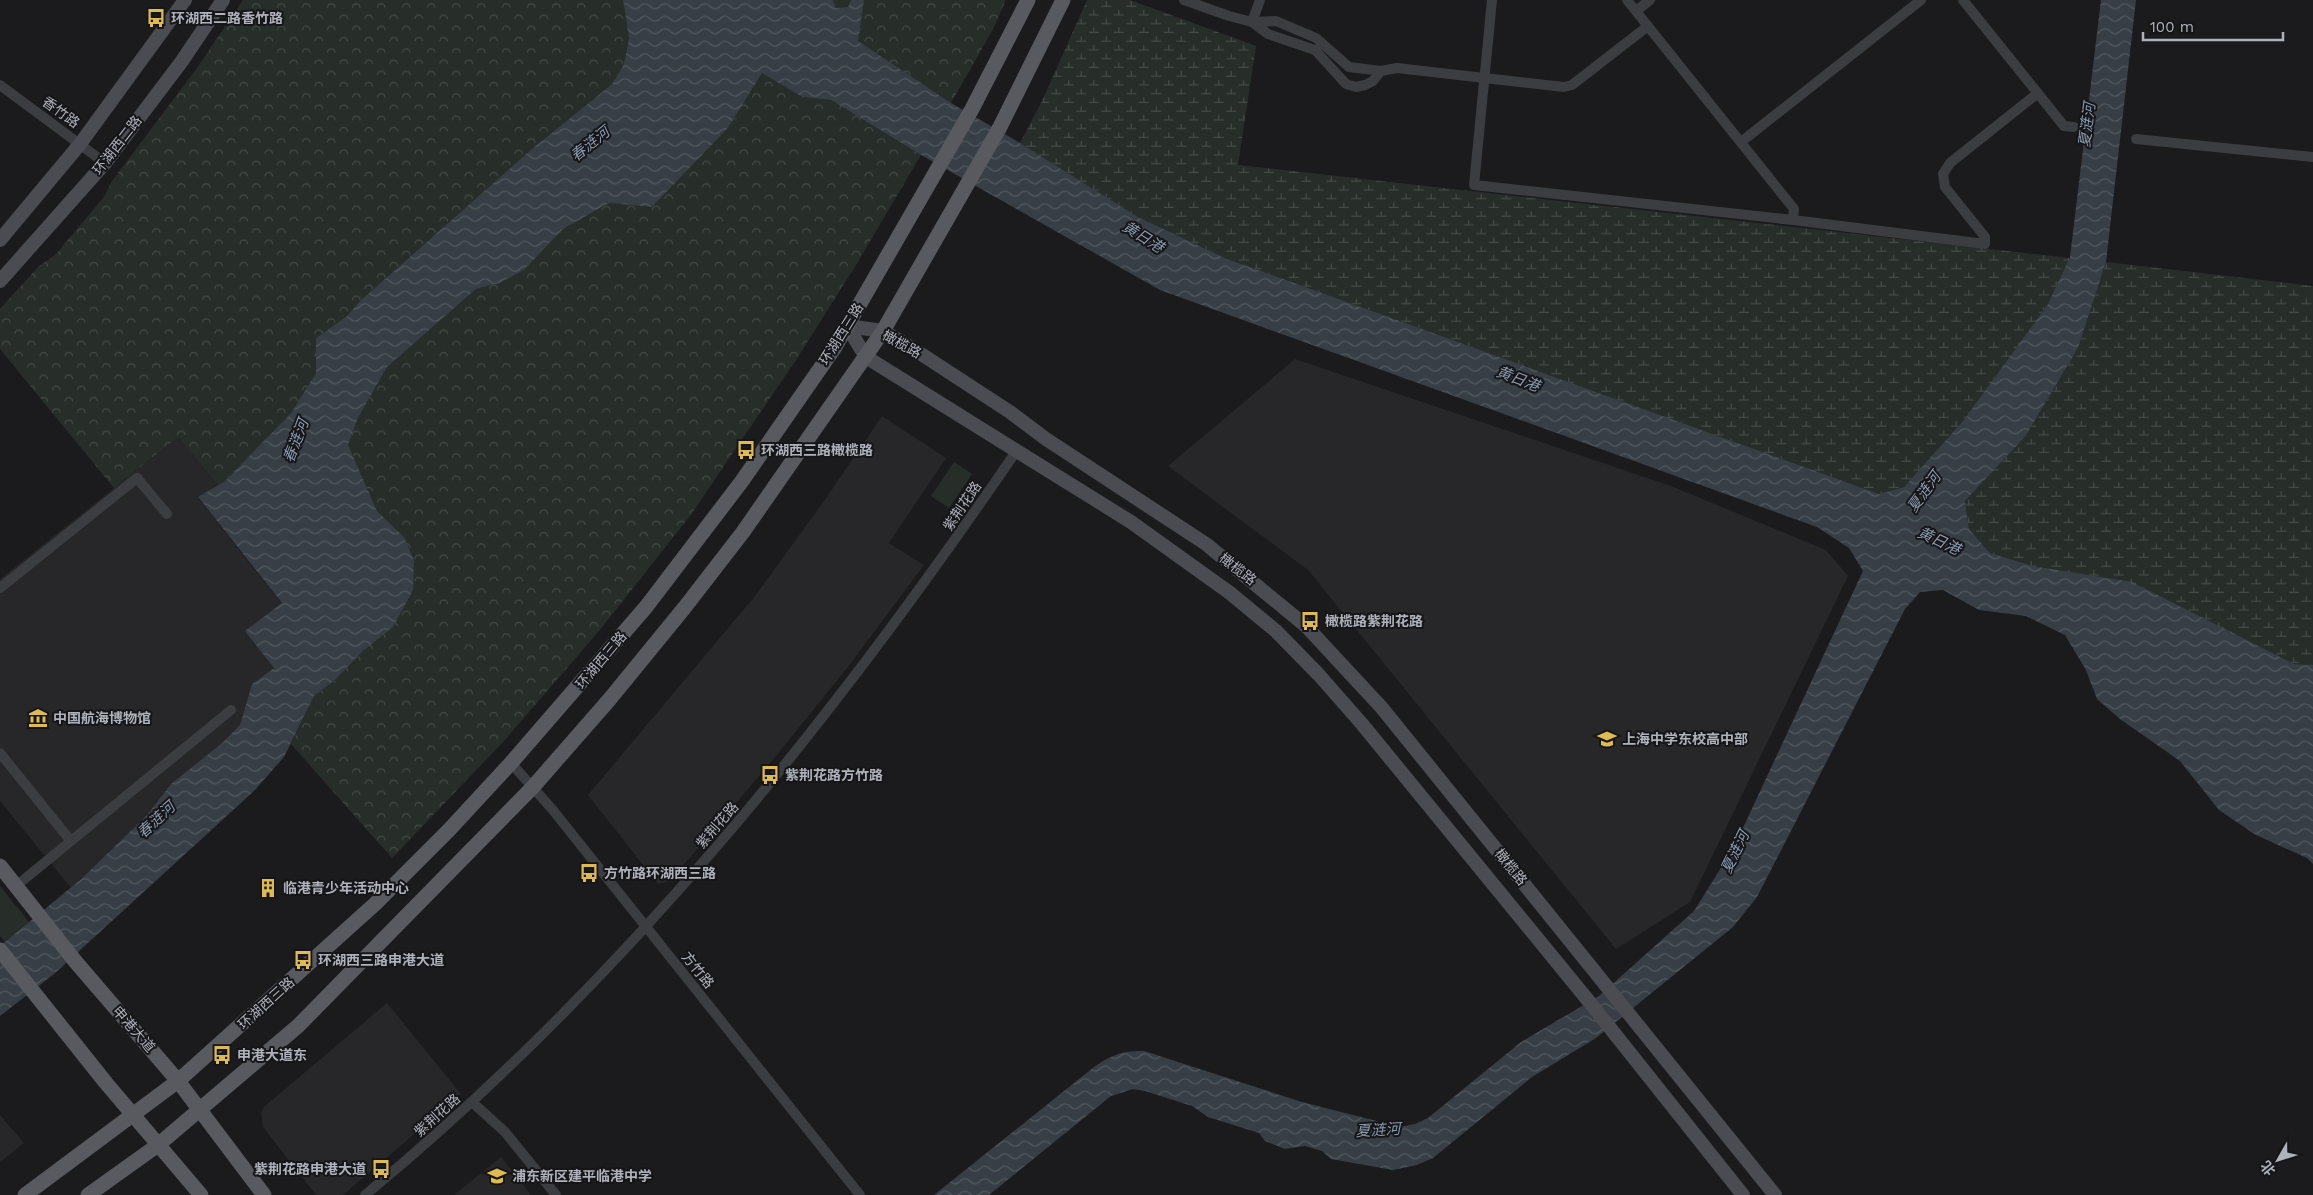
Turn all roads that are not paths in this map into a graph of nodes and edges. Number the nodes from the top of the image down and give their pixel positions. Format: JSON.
{"nodes":[{"id":1,"x":185,"y":0,"type":"edge"},
{"id":2,"x":223,"y":0,"type":"edge"},
{"id":3,"x":1028,"y":0,"type":"edge"},
{"id":4,"x":1063,"y":0,"type":"edge"},
{"id":5,"x":1184,"y":0,"type":"edge"},
{"id":6,"x":1260,"y":0,"type":"edge"},
{"id":7,"x":1492,"y":0,"type":"edge"},
{"id":8,"x":1627,"y":0,"type":"edge"},
{"id":9,"x":1650,"y":0,"type":"edge"},
{"id":10,"x":1920,"y":0,"type":"edge"},
{"id":11,"x":1963,"y":0,"type":"edge"},
{"id":12,"x":1636,"y":11,"type":"junction"},
{"id":13,"x":1252,"y":22,"type":"junction"},
{"id":14,"x":1648,"y":26,"type":"junction"},
{"id":15,"x":1381,"y":71,"type":"junction"},
{"id":16,"x":1484,"y":79,"type":"junction"},
{"id":17,"x":0,"y":85,"type":"edge"},
{"id":18,"x":2038,"y":93,"type":"junction"},
{"id":19,"x":2074,"y":127,"type":"dead end"},
{"id":20,"x":2136,"y":139,"type":"dead end"},
{"id":21,"x":1741,"y":142,"type":"junction"},
{"id":22,"x":80,"y":144,"type":"junction"},
{"id":23,"x":2313,"y":157,"type":"edge"},
{"id":24,"x":105,"y":163,"type":"junction"},
{"id":25,"x":1793,"y":220,"type":"junction"},
{"id":26,"x":0,"y":240,"type":"edge"},
{"id":27,"x":0,"y":281,"type":"edge"},
{"id":28,"x":847,"y":326,"type":"junction"},
{"id":29,"x":883,"y":331,"type":"junction"},
{"id":30,"x":866,"y":357,"type":"junction"},
{"id":31,"x":1017,"y":450,"type":"junction"},
{"id":32,"x":167,"y":514,"type":"dead end"},
{"id":33,"x":0,"y":588,"type":"edge"},
{"id":34,"x":231,"y":710,"type":"dead end"},
{"id":35,"x":0,"y":753,"type":"edge"},
{"id":36,"x":512,"y":764,"type":"junction"},
{"id":37,"x":532,"y":788,"type":"junction"},
{"id":38,"x":70,"y":840,"type":"junction"},
{"id":39,"x":0,"y":866,"type":"edge"},
{"id":40,"x":16,"y":886,"type":"junction"},
{"id":41,"x":646,"y":927,"type":"junction"},
{"id":42,"x":0,"y":950,"type":"edge"},
{"id":43,"x":178,"y":1081,"type":"junction"},
{"id":44,"x":472,"y":1102,"type":"junction"},
{"id":45,"x":200,"y":1111,"type":"junction"},
{"id":46,"x":132,"y":1114,"type":"junction"},
{"id":47,"x":158,"y":1145,"type":"junction"},
{"id":48,"x":25,"y":1195,"type":"edge"},
{"id":49,"x":88,"y":1195,"type":"edge"},
{"id":50,"x":201,"y":1195,"type":"edge"},
{"id":51,"x":264,"y":1195,"type":"edge"},
{"id":52,"x":365,"y":1195,"type":"edge"},
{"id":53,"x":556,"y":1195,"type":"edge"},
{"id":54,"x":860,"y":1195,"type":"edge"},
{"id":55,"x":1743,"y":1195,"type":"edge"},
{"id":56,"x":1775,"y":1195,"type":"edge"}],
"edges":[{"from":1,"to":22,"type":"main road"},
{"from":2,"to":24,"type":"main road","name":"环湖西二路"},
{"from":3,"to":28,"type":"main road","name":"环湖西三路"},
{"from":4,"to":29,"type":"main road"},
{"from":5,"to":13,"type":"street"},
{"from":6,"to":13,"type":"street"},
{"from":7,"to":16,"type":"street"},
{"from":8,"to":12,"type":"street"},
{"from":9,"to":12,"type":"street"},
{"from":10,"to":21,"type":"street"},
{"from":11,"to":18,"type":"street"},
{"from":12,"to":14,"type":"street"},
{"from":13,"to":15,"type":"street"},
{"from":13,"to":15,"type":"street"},
{"from":14,"to":16,"type":"street"},
{"from":14,"to":21,"type":"street"},
{"from":15,"to":16,"type":"street"},
{"from":16,"to":25,"type":"street"},
{"from":17,"to":22,"type":"street","name":"香竹路"},
{"from":18,"to":19,"type":"street"},
{"from":18,"to":25,"type":"street"},
{"from":20,"to":23,"type":"street"},
{"from":21,"to":25,"type":"street"},
{"from":22,"to":24,"type":"street","name":"香竹路"},
{"from":22,"to":26,"type":"main road"},
{"from":24,"to":27,"type":"main road","name":"环湖西二路"},
{"from":28,"to":29,"type":"main road","name":"橄榄路"},
{"from":28,"to":30,"type":"main road","name":"橄榄路"},
{"from":28,"to":36,"type":"main road","name":"环湖西三路"},
{"from":29,"to":30,"type":"main road"},
{"from":29,"to":56,"type":"main road","name":"橄榄路"},
{"from":30,"to":31,"type":"main road","name":"橄榄路"},
{"from":30,"to":37,"type":"main road"},
{"from":31,"to":41,"type":"street","name":"紫荆花路"},
{"from":31,"to":55,"type":"main road","name":"橄榄路"},
{"from":32,"to":33,"type":"street"},
{"from":34,"to":38,"type":"street"},
{"from":35,"to":38,"type":"street"},
{"from":36,"to":37,"type":"street","name":"方竹路"},
{"from":36,"to":43,"type":"main road","name":"环湖西三路"},
{"from":37,"to":41,"type":"street","name":"方竹路"},
{"from":37,"to":45,"type":"main road"},
{"from":38,"to":40,"type":"street"},
{"from":39,"to":40,"type":"main road","name":"申港大道"},
{"from":40,"to":43,"type":"main road","name":"申港大道"},
{"from":41,"to":44,"type":"street","name":"紫荆花路"},
{"from":41,"to":54,"type":"street","name":"方竹路"},
{"from":42,"to":46,"type":"main road"},
{"from":43,"to":45,"type":"main road","name":"申港大道"},
{"from":43,"to":46,"type":"main road","name":"环湖西三路"},
{"from":44,"to":52,"type":"street","name":"紫荆花路"},
{"from":44,"to":53,"type":"street"},
{"from":45,"to":47,"type":"main road"},
{"from":45,"to":51,"type":"main road","name":"申港大道"},
{"from":46,"to":47,"type":"main road"},
{"from":46,"to":48,"type":"main road","name":"环湖西三路"},
{"from":47,"to":49,"type":"main road"},
{"from":47,"to":50,"type":"main road"}]}
